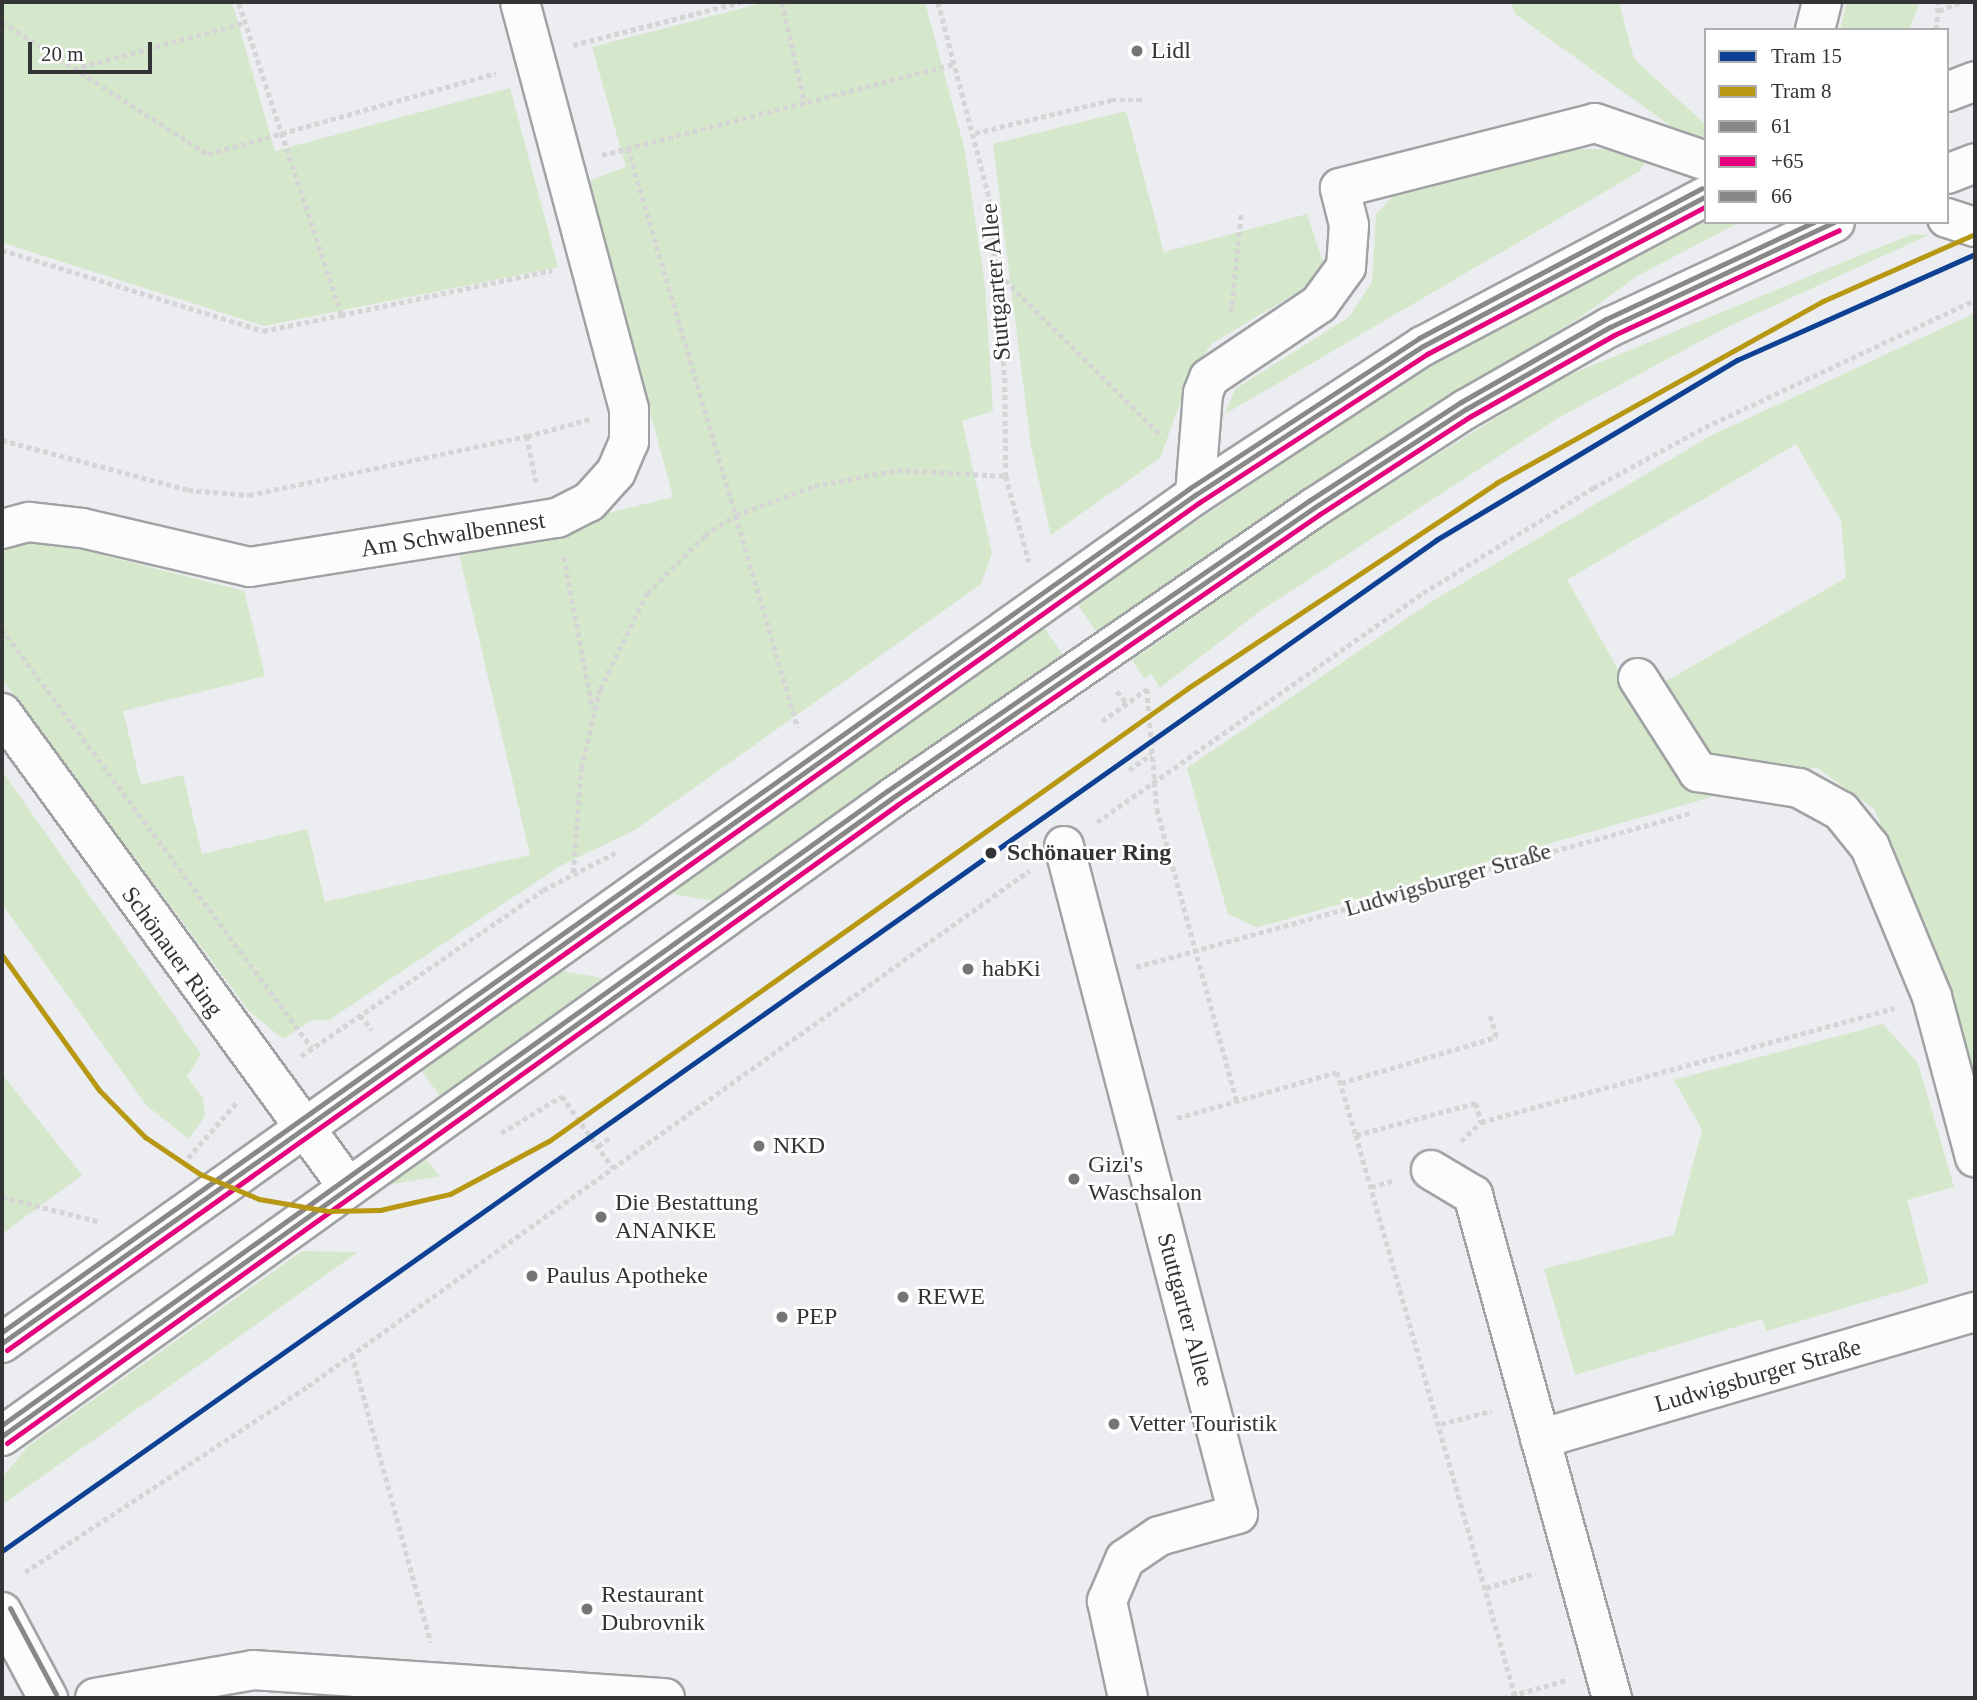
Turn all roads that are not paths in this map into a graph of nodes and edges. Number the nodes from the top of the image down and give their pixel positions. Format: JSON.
{"nodes":[{"id":1,"x":520,"y":2,"type":"edge"},
{"id":2,"x":1822,"y":2,"type":"edge"},
{"id":3,"x":1816,"y":28,"type":"edge"},
{"id":4,"x":1975,"y":80,"type":"edge"},
{"id":5,"x":1949,"y":91,"type":"edge"},
{"id":6,"x":1704,"y":160,"type":"edge"},
{"id":7,"x":1975,"y":163,"type":"edge"},
{"id":8,"x":1949,"y":173,"type":"edge"},
{"id":9,"x":1704,"y":197,"type":"edge"},
{"id":10,"x":1949,"y":219,"type":"edge"},
{"id":11,"x":1831,"y":224,"type":"edge"},
{"id":12,"x":1975,"y":227,"type":"edge"},
{"id":13,"x":1195,"y":495,"type":"junction"},
{"id":14,"x":2,"y":528,"type":"edge"},
{"id":15,"x":1638,"y":678,"type":"dead end"},
{"id":16,"x":2,"y":713,"type":"edge"},
{"id":17,"x":1064,"y":846,"type":"road end"},
{"id":18,"x":301,"y":1128,"type":"junction"},
{"id":19,"x":1975,"y":1157,"type":"edge"},
{"id":20,"x":1431,"y":1170,"type":"road end"},
{"id":21,"x":348,"y":1187,"type":"junction"},
{"id":22,"x":1975,"y":1312,"type":"edge"},
{"id":23,"x":2,"y":1343,"type":"edge"},
{"id":24,"x":2,"y":1437,"type":"edge"},
{"id":25,"x":1540,"y":1439,"type":"junction"},
{"id":26,"x":2,"y":1612,"type":"edge"},
{"id":27,"x":1608,"y":1684,"type":"edge"},
{"id":28,"x":48,"y":1698,"type":"edge"},
{"id":29,"x":95,"y":1698,"type":"edge"},
{"id":30,"x":665,"y":1698,"type":"edge"},
{"id":31,"x":1128,"y":1698,"type":"edge"}],
"edges":[{"from":1,"to":14,"type":"main road","name":"Am Schwalbennest"},
{"from":2,"to":3,"type":"main road"},
{"from":4,"to":5,"type":"main road"},
{"from":6,"to":13,"type":"main road"},
{"from":7,"to":8,"type":"main road"},
{"from":9,"to":13,"type":"main road"},
{"from":10,"to":12,"type":"main road"},
{"from":11,"to":21,"type":"main road"},
{"from":13,"to":18,"type":"main road"},
{"from":15,"to":19,"type":"main road"},
{"from":16,"to":18,"type":"main road","name":"Schönauer Ring"},
{"from":17,"to":31,"type":"main road","name":"Stuttgarter Allee"},
{"from":18,"to":21,"type":"main road","name":"Schönauer Ring"},
{"from":18,"to":23,"type":"main road"},
{"from":20,"to":25,"type":"main road"},
{"from":21,"to":24,"type":"main road"},
{"from":22,"to":25,"type":"main road","name":"Ludwigsburger Straße"},
{"from":25,"to":27,"type":"main road"},
{"from":26,"to":28,"type":"main road"},
{"from":29,"to":30,"type":"main road"}]}
